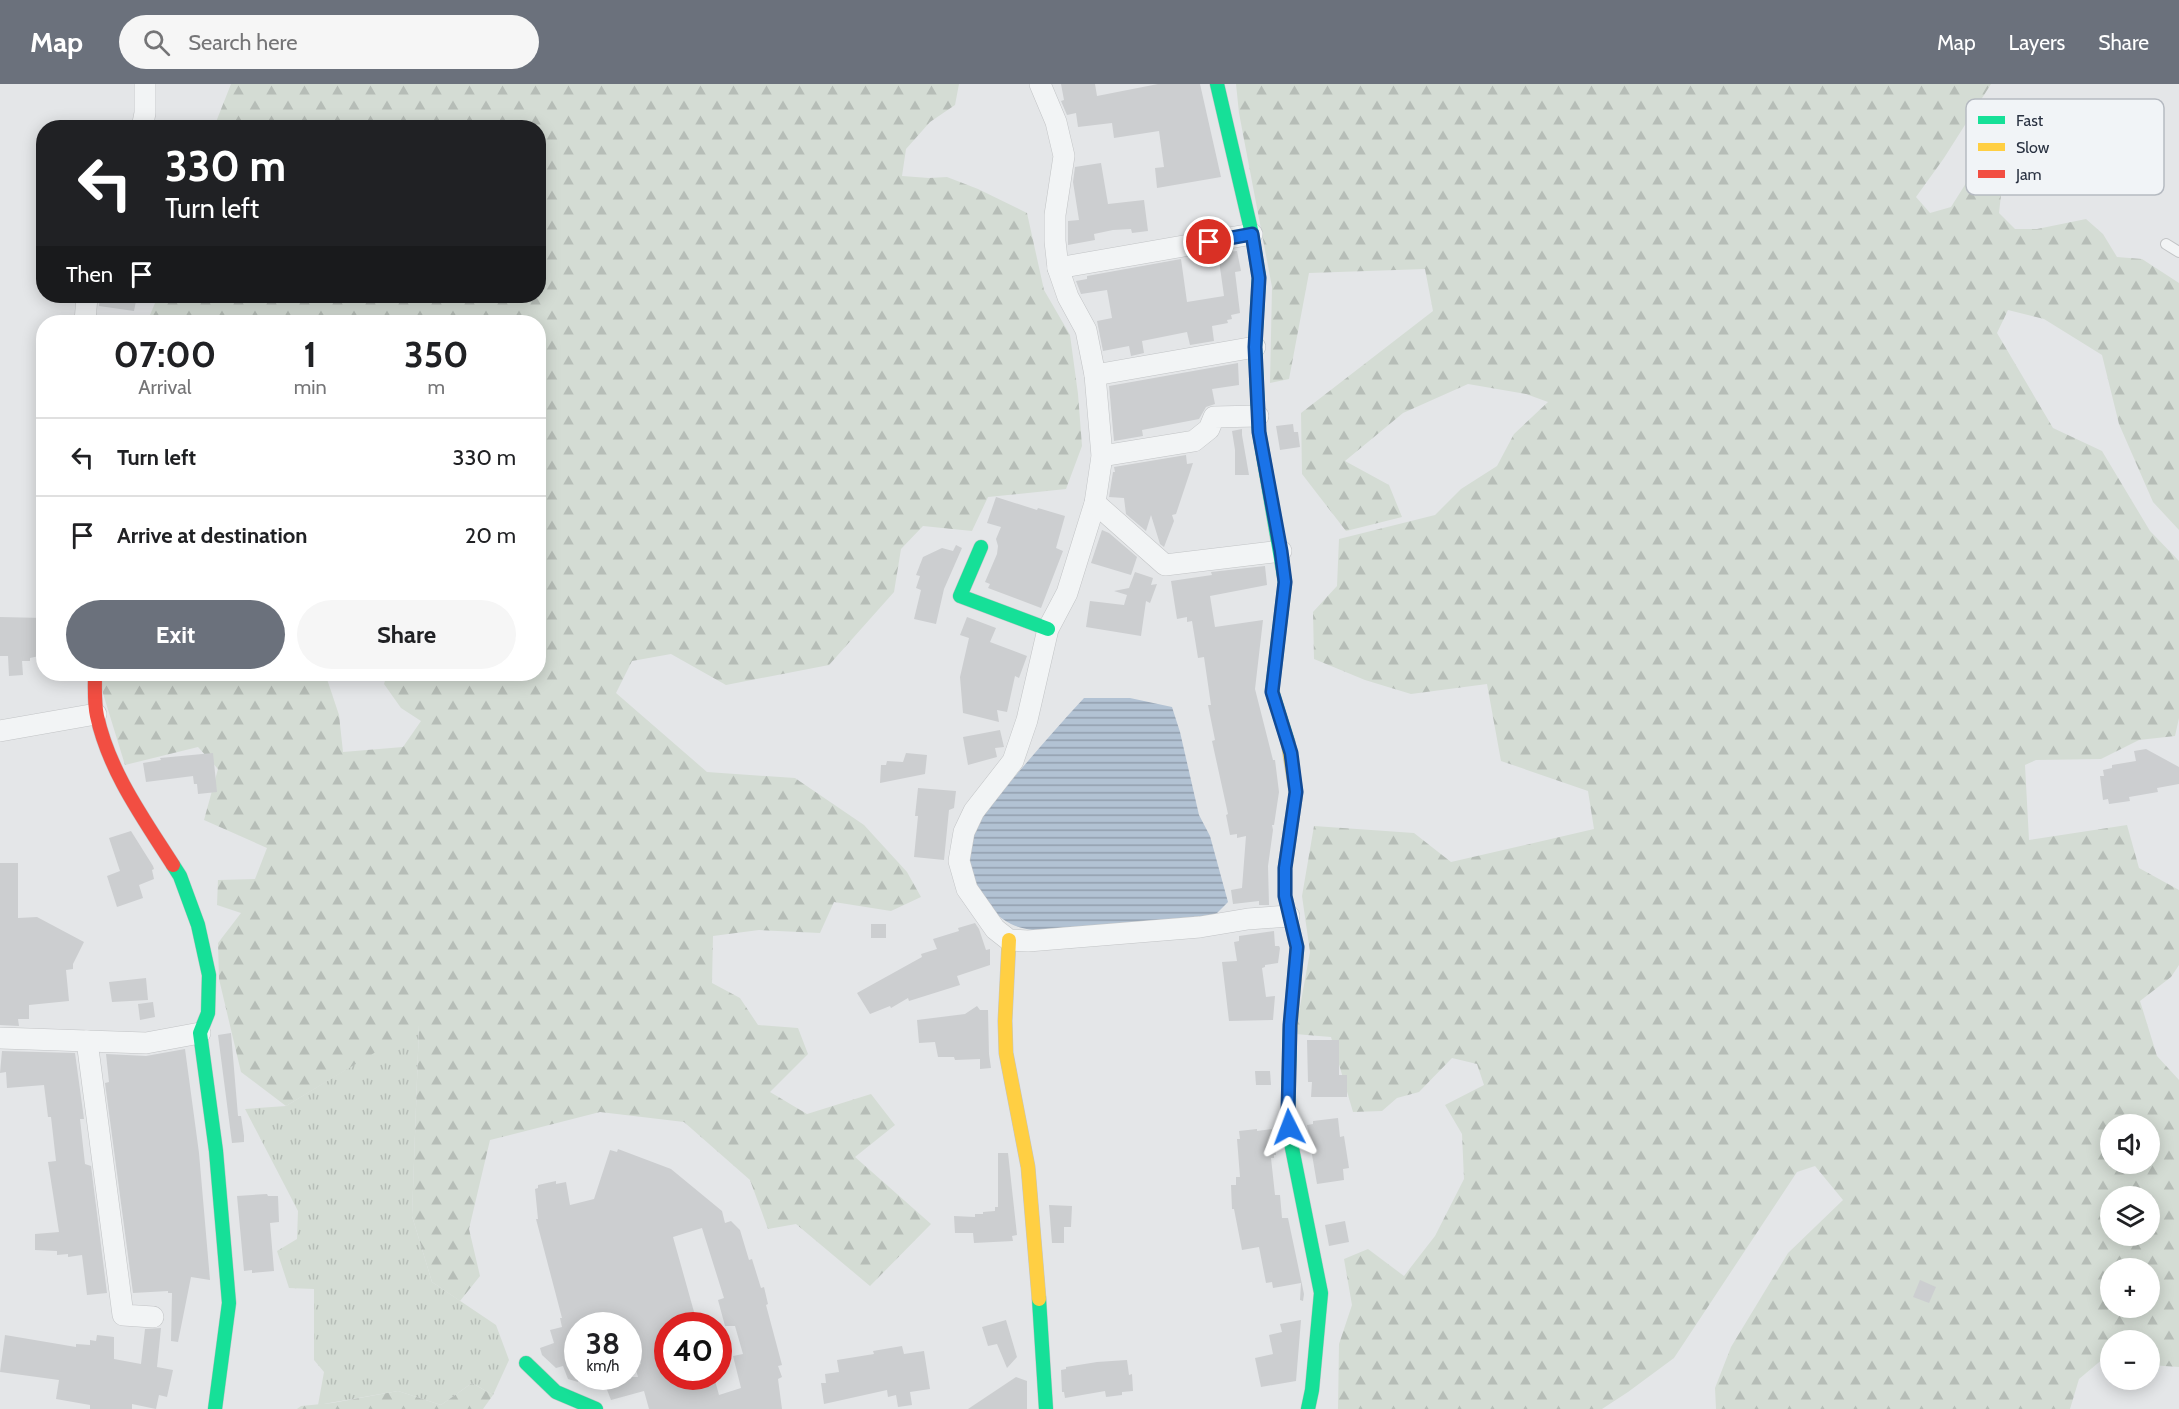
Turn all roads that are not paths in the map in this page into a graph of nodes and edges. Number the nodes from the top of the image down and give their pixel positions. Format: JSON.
{"nodes":[{"id":1,"x":145,"y":84,"type":"edge"},
{"id":2,"x":1040,"y":84,"type":"edge"},
{"id":3,"x":1217,"y":84,"type":"edge"},
{"id":4,"x":144,"y":120,"type":"edge"},
{"id":5,"x":1252,"y":234,"type":"junction"},
{"id":6,"x":2166,"y":244,"type":"dead end"},
{"id":7,"x":2179,"y":252,"type":"edge"},
{"id":8,"x":1058,"y":268,"type":"junction"},
{"id":9,"x":1255,"y":347,"type":"junction"},
{"id":10,"x":1095,"y":375,"type":"junction"},
{"id":11,"x":1258,"y":416,"type":"junction"},
{"id":12,"x":1102,"y":456,"type":"junction"},
{"id":13,"x":1095,"y":502,"type":"junction"},
{"id":14,"x":981,"y":548,"type":"dead end"},
{"id":15,"x":1281,"y":551,"type":"junction"},
{"id":16,"x":1048,"y":629,"type":"junction"},
{"id":17,"x":95,"y":681,"type":"edge"},
{"id":18,"x":96,"y":714,"type":"junction"},
{"id":19,"x":0,"y":731,"type":"edge"},
{"id":20,"x":1289,"y":916,"type":"junction"},
{"id":21,"x":1009,"y":940,"type":"junction"},
{"id":22,"x":200,"y":1033,"type":"junction"},
{"id":23,"x":0,"y":1038,"type":"edge"},
{"id":24,"x":87,"y":1041,"type":"junction"},
{"id":25,"x":153,"y":1317,"type":"dead end"},
{"id":26,"x":526,"y":1363,"type":"dead end"},
{"id":27,"x":215,"y":1409,"type":"edge"},
{"id":28,"x":596,"y":1409,"type":"edge"},
{"id":29,"x":1046,"y":1409,"type":"edge"},
{"id":30,"x":1308,"y":1409,"type":"edge"}],
"edges":[{"from":1,"to":4,"type":"street"},
{"from":2,"to":8,"type":"street"},
{"from":3,"to":5,"type":"street"},
{"from":5,"to":8,"type":"street"},
{"from":5,"to":9,"type":"street"},
{"from":6,"to":7,"type":"lane"},
{"from":8,"to":10,"type":"street"},
{"from":9,"to":10,"type":"street"},
{"from":9,"to":11,"type":"street"},
{"from":10,"to":12,"type":"street"},
{"from":11,"to":12,"type":"street"},
{"from":11,"to":15,"type":"street"},
{"from":12,"to":13,"type":"street"},
{"from":13,"to":15,"type":"street"},
{"from":13,"to":16,"type":"street"},
{"from":14,"to":16,"type":"street"},
{"from":15,"to":20,"type":"street"},
{"from":16,"to":21,"type":"street"},
{"from":17,"to":18,"type":"street"},
{"from":18,"to":19,"type":"street"},
{"from":18,"to":22,"type":"street"},
{"from":20,"to":21,"type":"street"},
{"from":20,"to":30,"type":"street"},
{"from":21,"to":29,"type":"street"},
{"from":22,"to":24,"type":"street"},
{"from":22,"to":27,"type":"street"},
{"from":23,"to":24,"type":"street"},
{"from":24,"to":25,"type":"street"},
{"from":26,"to":28,"type":"street"}]}
